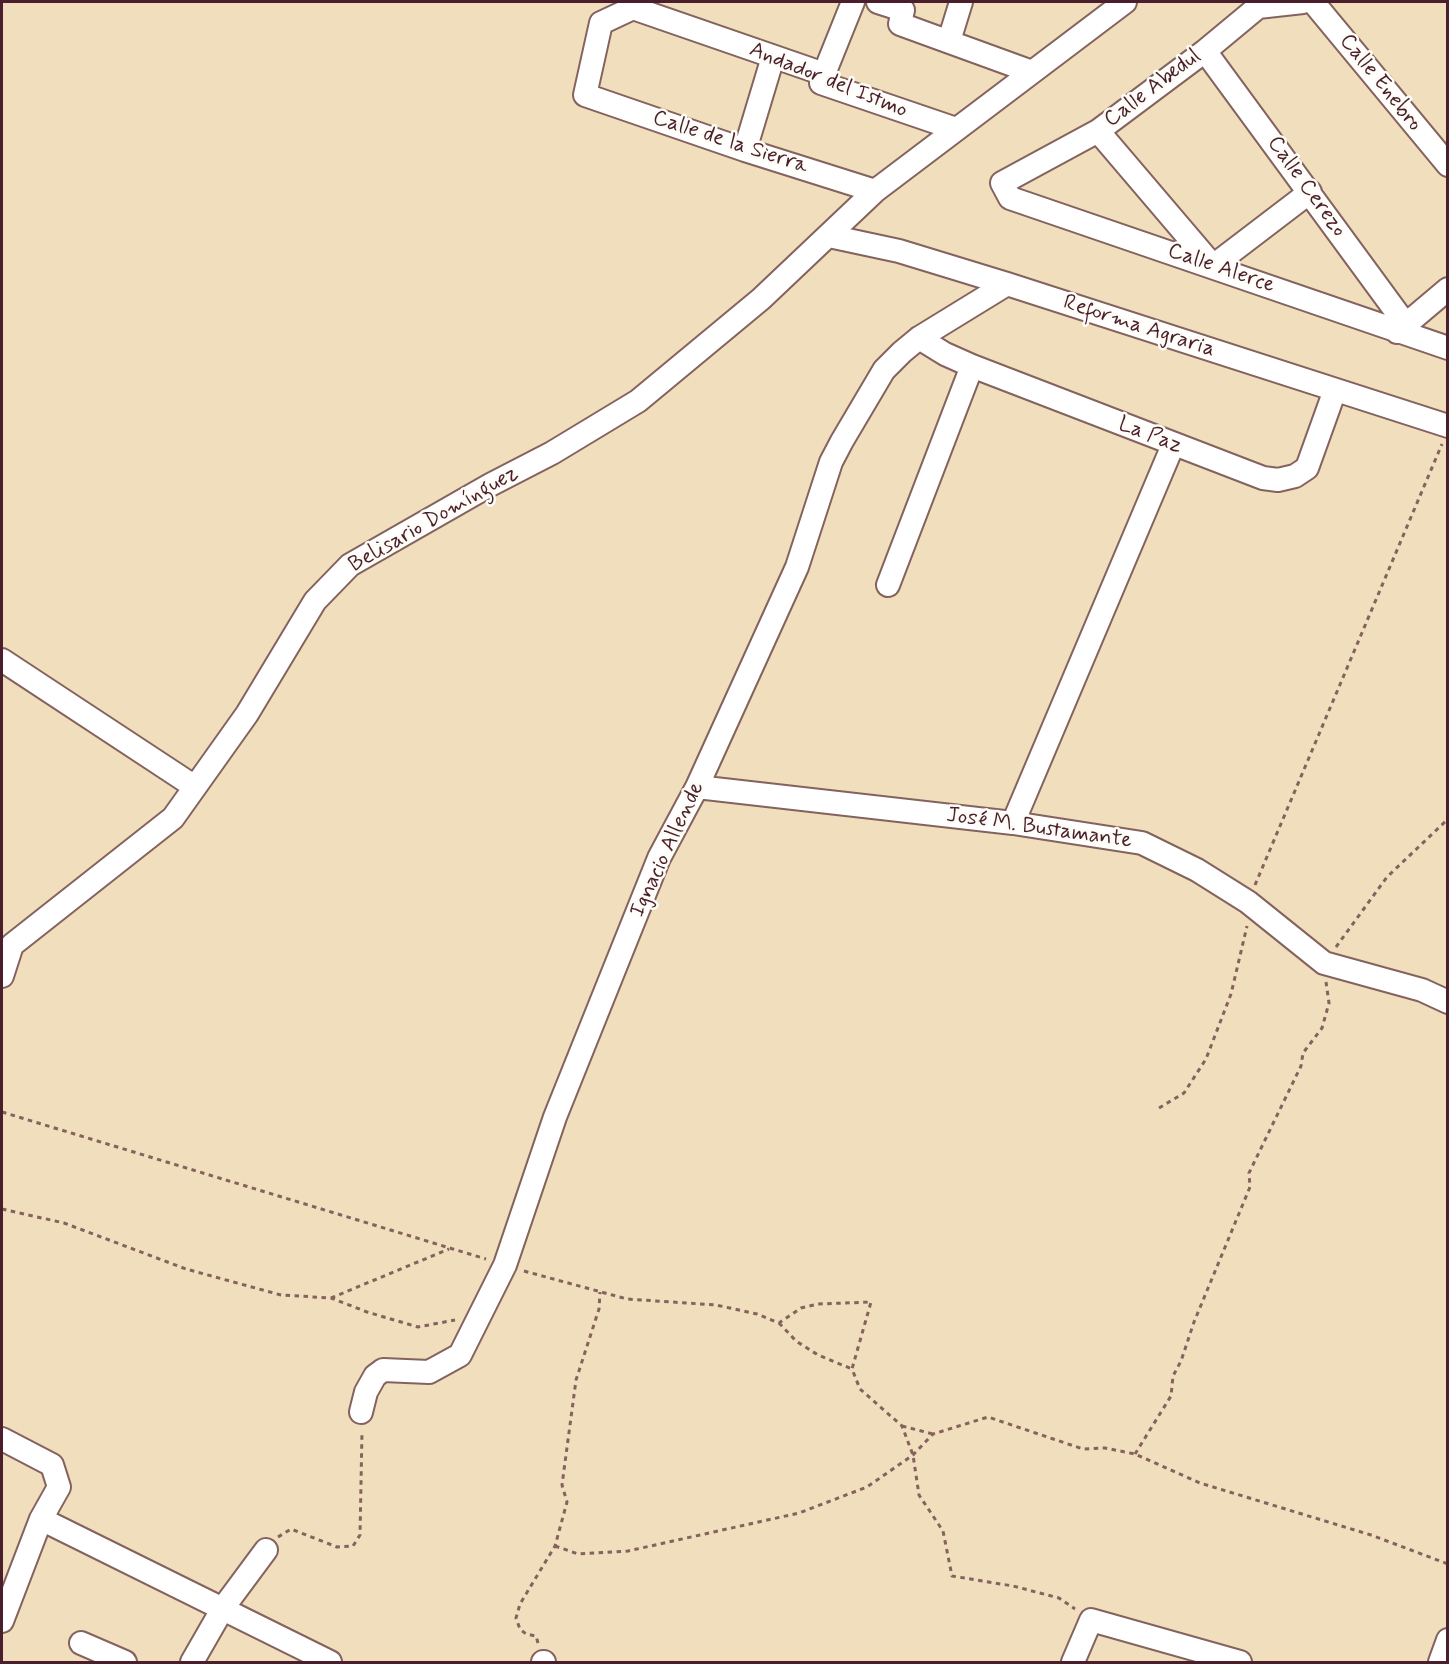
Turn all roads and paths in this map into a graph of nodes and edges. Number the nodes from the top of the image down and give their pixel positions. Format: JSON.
{"nodes":[{"id":1,"x":852,"y":2,"type":"edge"},
{"id":2,"x":878,"y":2,"type":"edge"},
{"id":3,"x":961,"y":2,"type":"edge"},
{"id":4,"x":1303,"y":2,"type":"edge"},
{"id":5,"x":1313,"y":2,"type":"edge"},
{"id":6,"x":1116,"y":3,"type":"edge"},
{"id":7,"x":949,"y":41,"type":"junction"},
{"id":8,"x":1205,"y":51,"type":"junction"},
{"id":9,"x":773,"y":57,"type":"junction"},
{"id":10,"x":1032,"y":72,"type":"junction"},
{"id":11,"x":824,"y":74,"type":"junction"},
{"id":12,"x":585,"y":95,"type":"joint"},
{"id":13,"x":956,"y":129,"type":"junction"},
{"id":14,"x":1098,"y":131,"type":"junction"},
{"id":15,"x":745,"y":150,"type":"junction"},
{"id":16,"x":1448,"y":165,"type":"edge"},
{"id":17,"x":1002,"y":183,"type":"joint"},
{"id":18,"x":1310,"y":192,"type":"junction"},
{"id":19,"x":869,"y":198,"type":"junction"},
{"id":20,"x":829,"y":236,"type":"junction"},
{"id":21,"x":1213,"y":266,"type":"junction"},
{"id":22,"x":1007,"y":284,"type":"junction"},
{"id":23,"x":1448,"y":290,"type":"edge"},
{"id":24,"x":1402,"y":329,"type":"junction"},
{"id":25,"x":919,"y":338,"type":"junction"},
{"id":26,"x":1448,"y":348,"type":"edge"},
{"id":27,"x":972,"y":366,"type":"junction"},
{"id":28,"x":1335,"y":390,"type":"junction"},
{"id":29,"x":1445,"y":434,"type":"edge"},
{"id":30,"x":1173,"y":445,"type":"junction"},
{"id":31,"x":888,"y":585,"type":"dead end"},
{"id":32,"x":2,"y":660,"type":"edge"},
{"id":33,"x":195,"y":787,"type":"junction"},
{"id":34,"x":697,"y":787,"type":"junction"},
{"id":35,"x":1448,"y":819,"type":"edge"},
{"id":36,"x":1013,"y":823,"type":"junction"},
{"id":37,"x":1248,"y":902,"type":"junction"},
{"id":38,"x":1324,"y":963,"type":"junction"},
{"id":39,"x":2,"y":975,"type":"edge"},
{"id":40,"x":1448,"y":1002,"type":"edge"},
{"id":41,"x":1159,"y":1108,"type":"dead end"},
{"id":42,"x":2,"y":1112,"type":"edge"},
{"id":43,"x":2,"y":1209,"type":"edge"},
{"id":44,"x":451,"y":1248,"type":"junction"},
{"id":45,"x":505,"y":1265,"type":"junction"},
{"id":46,"x":600,"y":1291,"type":"junction"},
{"id":47,"x":331,"y":1298,"type":"junction"},
{"id":48,"x":488,"y":1300,"type":"junction"},
{"id":49,"x":779,"y":1323,"type":"junction"},
{"id":50,"x":852,"y":1370,"type":"junction"},
{"id":51,"x":361,"y":1412,"type":"joint"},
{"id":52,"x":902,"y":1426,"type":"junction"},
{"id":53,"x":933,"y":1434,"type":"junction"},
{"id":54,"x":2,"y":1439,"type":"edge"},
{"id":55,"x":1135,"y":1454,"type":"junction"},
{"id":56,"x":913,"y":1455,"type":"junction"},
{"id":57,"x":41,"y":1519,"type":"junction"},
{"id":58,"x":555,"y":1546,"type":"junction"},
{"id":59,"x":266,"y":1550,"type":"joint"},
{"id":60,"x":1448,"y":1564,"type":"edge"},
{"id":61,"x":223,"y":1608,"type":"junction"},
{"id":62,"x":1091,"y":1620,"type":"junction"},
{"id":63,"x":2,"y":1621,"type":"edge"},
{"id":64,"x":1448,"y":1640,"type":"edge"},
{"id":65,"x":81,"y":1643,"type":"dead end"},
{"id":66,"x":125,"y":1662,"type":"edge"},
{"id":67,"x":192,"y":1662,"type":"edge"},
{"id":68,"x":330,"y":1662,"type":"edge"},
{"id":69,"x":543,"y":1662,"type":"edge"},
{"id":70,"x":1073,"y":1662,"type":"edge"},
{"id":71,"x":1240,"y":1662,"type":"edge"},
{"id":72,"x":1440,"y":1662,"type":"edge"}],
"edges":[{"from":1,"to":11,"type":"street"},
{"from":2,"to":7,"type":"street"},
{"from":3,"to":7,"type":"street"},
{"from":4,"to":8,"type":"street","name":"Calle Abedul"},
{"from":5,"to":16,"type":"street","name":"Calle Enebro"},
{"from":6,"to":10,"type":"street","name":"Belisario Domínguez"},
{"from":7,"to":10,"type":"street"},
{"from":8,"to":14,"type":"street","name":"Calle Abedul"},
{"from":8,"to":18,"type":"street","name":"Calle Cerezo"},
{"from":9,"to":11,"type":"street","name":"Andador del Istmo"},
{"from":9,"to":12,"type":"street","name":"Andador del Istmo"},
{"from":9,"to":15,"type":"street"},
{"from":10,"to":13,"type":"street","name":"Belisario Domínguez"},
{"from":11,"to":13,"type":"street","name":"Andador del Istmo"},
{"from":12,"to":15,"type":"street","name":"Calle de la Sierra"},
{"from":13,"to":19,"type":"street","name":"Belisario Domínguez"},
{"from":14,"to":17,"type":"street","name":"Calle Abedul"},
{"from":14,"to":21,"type":"street"},
{"from":15,"to":19,"type":"street","name":"Calle de la Sierra"},
{"from":17,"to":21,"type":"street","name":"Calle Alerce"},
{"from":18,"to":21,"type":"street"},
{"from":18,"to":24,"type":"street","name":"Calle Cerezo"},
{"from":19,"to":20,"type":"street","name":"Belisario Domínguez"},
{"from":20,"to":22,"type":"street","name":"Reforma Agraria"},
{"from":20,"to":33,"type":"street","name":"Belisario Domínguez"},
{"from":21,"to":24,"type":"street","name":"Calle Alerce"},
{"from":22,"to":25,"type":"street","name":"Ignacio Allende"},
{"from":22,"to":28,"type":"street","name":"Reforma Agraria"},
{"from":23,"to":24,"type":"street"},
{"from":24,"to":26,"type":"street","name":"Calle Alerce"},
{"from":25,"to":27,"type":"street","name":"La Paz"},
{"from":25,"to":34,"type":"street","name":"Ignacio Allende"},
{"from":27,"to":30,"type":"street","name":"La Paz"},
{"from":27,"to":31,"type":"street"},
{"from":28,"to":29,"type":"street","name":"Reforma Agraria"},
{"from":28,"to":30,"type":"street","name":"La Paz"},
{"from":29,"to":37,"type":"path"},
{"from":30,"to":36,"type":"street"},
{"from":32,"to":33,"type":"street"},
{"from":33,"to":39,"type":"street","name":"Belisario Domínguez"},
{"from":34,"to":36,"type":"street","name":"José M. Bustamante"},
{"from":34,"to":45,"type":"street","name":"Ignacio Allende"},
{"from":35,"to":38,"type":"path"},
{"from":36,"to":37,"type":"street","name":"José M. Bustamante"},
{"from":37,"to":38,"type":"street","name":"José M. Bustamante"},
{"from":37,"to":41,"type":"path"},
{"from":38,"to":40,"type":"street","name":"José M. Bustamante"},
{"from":38,"to":55,"type":"path"},
{"from":42,"to":44,"type":"path"},
{"from":43,"to":47,"type":"path"},
{"from":44,"to":45,"type":"path"},
{"from":44,"to":47,"type":"path"},
{"from":45,"to":46,"type":"path"},
{"from":45,"to":48,"type":"street","name":"Ignacio Allende"},
{"from":46,"to":49,"type":"path"},
{"from":46,"to":58,"type":"path"},
{"from":47,"to":48,"type":"path"},
{"from":48,"to":51,"type":"street","name":"Ignacio Allende"},
{"from":49,"to":50,"type":"path"},
{"from":49,"to":50,"type":"path"},
{"from":50,"to":52,"type":"path"},
{"from":51,"to":59,"type":"path"},
{"from":52,"to":53,"type":"path"},
{"from":52,"to":56,"type":"path"},
{"from":53,"to":55,"type":"path"},
{"from":53,"to":56,"type":"path"},
{"from":54,"to":57,"type":"street"},
{"from":55,"to":60,"type":"path"},
{"from":56,"to":58,"type":"path"},
{"from":56,"to":62,"type":"path"},
{"from":57,"to":61,"type":"street"},
{"from":57,"to":63,"type":"street"},
{"from":58,"to":69,"type":"path"},
{"from":59,"to":61,"type":"street"},
{"from":61,"to":67,"type":"street"},
{"from":61,"to":68,"type":"street"},
{"from":62,"to":70,"type":"street"},
{"from":62,"to":71,"type":"street"},
{"from":64,"to":72,"type":"street"},
{"from":65,"to":66,"type":"street"}]}
